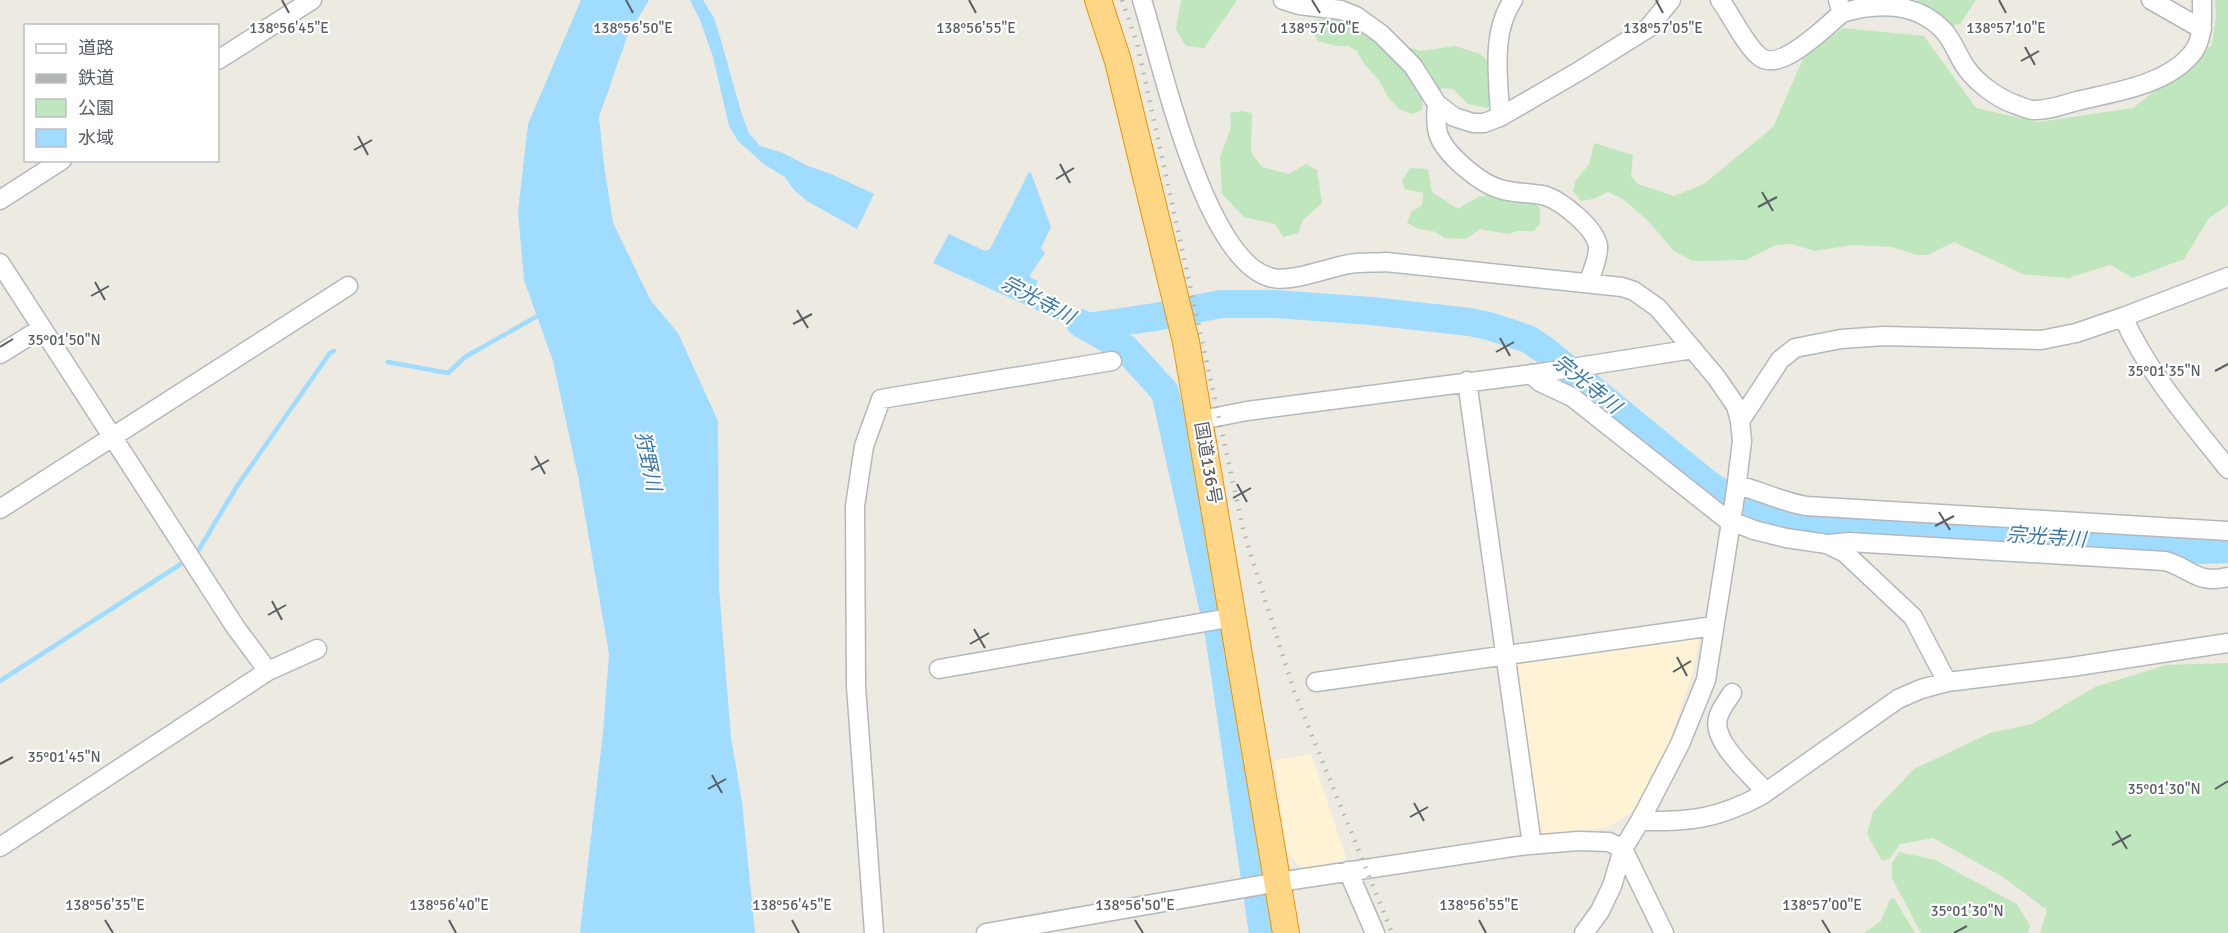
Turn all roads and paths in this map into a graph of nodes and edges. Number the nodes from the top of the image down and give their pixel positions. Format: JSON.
{"nodes":[{"id":1,"x":312,"y":0,"type":"edge"},
{"id":2,"x":1098,"y":0,"type":"edge"},
{"id":3,"x":1142,"y":0,"type":"edge"},
{"id":4,"x":1283,"y":0,"type":"edge"},
{"id":5,"x":1513,"y":0,"type":"edge"},
{"id":6,"x":1671,"y":0,"type":"edge"},
{"id":7,"x":1720,"y":0,"type":"edge"},
{"id":8,"x":2151,"y":0,"type":"edge"},
{"id":9,"x":2202,"y":0,"type":"edge"},
{"id":10,"x":1840,"y":7,"type":"edge"},
{"id":11,"x":2202,"y":29,"type":"junction"},
{"id":12,"x":219,"y":59,"type":"edge"},
{"id":13,"x":1437,"y":104,"type":"junction"},
{"id":14,"x":1500,"y":117,"type":"junction"},
{"id":15,"x":59,"y":162,"type":"edge"},
{"id":16,"x":0,"y":200,"type":"edge"},
{"id":17,"x":0,"y":263,"type":"edge"},
{"id":18,"x":2228,"y":277,"type":"edge"},
{"id":19,"x":1589,"y":282,"type":"junction"},
{"id":20,"x":348,"y":286,"type":"dead end"},
{"id":21,"x":2123,"y":317,"type":"junction"},
{"id":22,"x":42,"y":327,"type":"junction"},
{"id":23,"x":1693,"y":349,"type":"junction"},
{"id":24,"x":0,"y":354,"type":"edge"},
{"id":25,"x":1112,"y":361,"type":"dead end"},
{"id":26,"x":1535,"y":374,"type":"junction"},
{"id":27,"x":1467,"y":381,"type":"junction"},
{"id":28,"x":1201,"y":420,"type":"junction"},
{"id":29,"x":1740,"y":421,"type":"junction"},
{"id":30,"x":113,"y":435,"type":"junction"},
{"id":31,"x":2228,"y":469,"type":"edge"},
{"id":32,"x":1737,"y":488,"type":"junction"},
{"id":33,"x":0,"y":509,"type":"edge"},
{"id":34,"x":1731,"y":518,"type":"junction"},
{"id":35,"x":2228,"y":531,"type":"edge"},
{"id":36,"x":1827,"y":544,"type":"junction"},
{"id":37,"x":2228,"y":577,"type":"edge"},
{"id":38,"x":1234,"y":617,"type":"junction"},
{"id":39,"x":1714,"y":626,"type":"junction"},
{"id":40,"x":2228,"y":643,"type":"edge"},
{"id":41,"x":317,"y":649,"type":"dead end"},
{"id":42,"x":1506,"y":655,"type":"junction"},
{"id":43,"x":939,"y":669,"type":"dead end"},
{"id":44,"x":268,"y":671,"type":"junction"},
{"id":45,"x":1316,"y":682,"type":"dead end"},
{"id":46,"x":1947,"y":682,"type":"junction"},
{"id":47,"x":1732,"y":693,"type":"dead end"},
{"id":48,"x":1766,"y":792,"type":"junction"},
{"id":49,"x":1640,"y":821,"type":"junction"},
{"id":50,"x":1532,"y":845,"type":"junction"},
{"id":51,"x":0,"y":847,"type":"edge"},
{"id":52,"x":1623,"y":849,"type":"junction"},
{"id":53,"x":1348,"y":871,"type":"junction"},
{"id":54,"x":1263,"y":885,"type":"junction"},
{"id":55,"x":874,"y":933,"type":"edge"},
{"id":56,"x":986,"y":933,"type":"edge"},
{"id":57,"x":1286,"y":933,"type":"edge"},
{"id":58,"x":1375,"y":933,"type":"edge"},
{"id":59,"x":1584,"y":933,"type":"edge"},
{"id":60,"x":1664,"y":933,"type":"edge"}],
"edges":[{"from":1,"to":12,"type":"street"},
{"from":2,"to":28,"type":"highway","name":"国道136号"},
{"from":3,"to":19,"type":"street"},
{"from":4,"to":13,"type":"street"},
{"from":5,"to":14,"type":"street"},
{"from":6,"to":14,"type":"street"},
{"from":7,"to":10,"type":"street"},
{"from":8,"to":11,"type":"street"},
{"from":9,"to":11,"type":"street"},
{"from":10,"to":11,"type":"street"},
{"from":13,"to":14,"type":"street"},
{"from":13,"to":19,"type":"street"},
{"from":15,"to":16,"type":"street"},
{"from":17,"to":22,"type":"street"},
{"from":18,"to":21,"type":"street"},
{"from":19,"to":23,"type":"street"},
{"from":20,"to":30,"type":"street"},
{"from":21,"to":29,"type":"street"},
{"from":21,"to":31,"type":"street"},
{"from":22,"to":24,"type":"street"},
{"from":22,"to":30,"type":"street"},
{"from":23,"to":26,"type":"street"},
{"from":23,"to":29,"type":"street"},
{"from":25,"to":55,"type":"street"},
{"from":26,"to":27,"type":"street"},
{"from":26,"to":34,"type":"street"},
{"from":27,"to":28,"type":"street"},
{"from":27,"to":42,"type":"street"},
{"from":28,"to":38,"type":"highway","name":"国道136号"},
{"from":29,"to":32,"type":"street"},
{"from":30,"to":33,"type":"street"},
{"from":30,"to":44,"type":"street"},
{"from":32,"to":34,"type":"street"},
{"from":32,"to":35,"type":"street"},
{"from":34,"to":36,"type":"street"},
{"from":34,"to":39,"type":"street"},
{"from":36,"to":37,"type":"street"},
{"from":36,"to":46,"type":"street"},
{"from":38,"to":43,"type":"street"},
{"from":38,"to":54,"type":"highway","name":"国道136号"},
{"from":39,"to":42,"type":"street"},
{"from":39,"to":49,"type":"street"},
{"from":40,"to":46,"type":"street"},
{"from":41,"to":44,"type":"street"},
{"from":42,"to":45,"type":"street"},
{"from":42,"to":50,"type":"street"},
{"from":44,"to":51,"type":"street"},
{"from":46,"to":48,"type":"street"},
{"from":47,"to":48,"type":"street"},
{"from":48,"to":49,"type":"street"},
{"from":49,"to":52,"type":"street"},
{"from":50,"to":52,"type":"street"},
{"from":50,"to":53,"type":"street"},
{"from":52,"to":59,"type":"street"},
{"from":52,"to":60,"type":"street"},
{"from":53,"to":54,"type":"street"},
{"from":53,"to":58,"type":"street"},
{"from":54,"to":56,"type":"street"},
{"from":54,"to":57,"type":"highway","name":"国道136号"}]}
